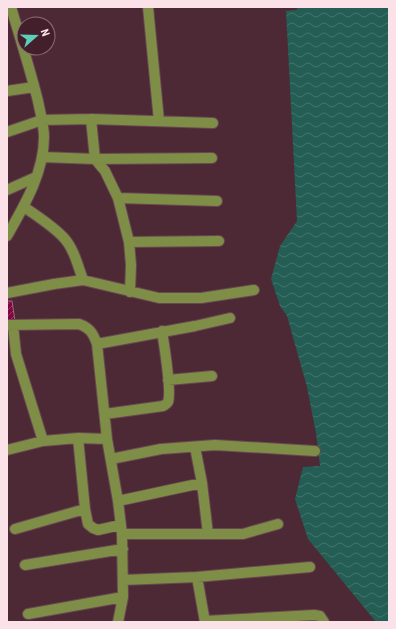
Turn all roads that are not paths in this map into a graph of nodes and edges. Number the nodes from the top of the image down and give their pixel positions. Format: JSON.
{"nodes":[{"id":1,"x":11,"y":7,"type":"edge"},
{"id":2,"x":148,"y":7,"type":"edge"},
{"id":3,"x":34,"y":87,"type":"junction"},
{"id":4,"x":7,"y":90,"type":"edge"},
{"id":5,"x":91,"y":119,"type":"junction"},
{"id":6,"x":42,"y":120,"type":"junction"},
{"id":7,"x":159,"y":121,"type":"junction"},
{"id":8,"x":213,"y":123,"type":"dead end"},
{"id":9,"x":7,"y":132,"type":"edge"},
{"id":10,"x":42,"y":157,"type":"junction"},
{"id":11,"x":95,"y":158,"type":"junction"},
{"id":12,"x":212,"y":158,"type":"dead end"},
{"id":13,"x":36,"y":177,"type":"junction"},
{"id":14,"x":7,"y":190,"type":"edge"},
{"id":15,"x":118,"y":198,"type":"junction"},
{"id":16,"x":217,"y":201,"type":"dead end"},
{"id":17,"x":24,"y":207,"type":"junction"},
{"id":18,"x":7,"y":236,"type":"edge"},
{"id":19,"x":129,"y":242,"type":"junction"},
{"id":20,"x":218,"y":242,"type":"dead end"},
{"id":21,"x":83,"y":280,"type":"junction"},
{"id":22,"x":254,"y":290,"type":"dead end"},
{"id":23,"x":130,"y":292,"type":"junction"},
{"id":24,"x":7,"y":294,"type":"edge"},
{"id":25,"x":230,"y":318,"type":"dead end"},
{"id":26,"x":10,"y":325,"type":"edge"},
{"id":27,"x":162,"y":331,"type":"junction"},
{"id":28,"x":97,"y":344,"type":"junction"},
{"id":29,"x":212,"y":376,"type":"dead end"},
{"id":30,"x":168,"y":380,"type":"junction"},
{"id":31,"x":105,"y":414,"type":"junction"},
{"id":32,"x":78,"y":438,"type":"junction"},
{"id":33,"x":107,"y":438,"type":"junction"},
{"id":34,"x":43,"y":441,"type":"junction"},
{"id":35,"x":195,"y":447,"type":"junction"},
{"id":36,"x":7,"y":450,"type":"edge"},
{"id":37,"x":315,"y":452,"type":"dead end"},
{"id":38,"x":111,"y":459,"type":"junction"},
{"id":39,"x":202,"y":483,"type":"junction"},
{"id":40,"x":118,"y":501,"type":"junction"},
{"id":41,"x":86,"y":509,"type":"junction"},
{"id":42,"x":278,"y":524,"type":"dead end"},
{"id":43,"x":15,"y":529,"type":"dead end"},
{"id":44,"x":121,"y":529,"type":"junction"},
{"id":45,"x":208,"y":534,"type":"junction"},
{"id":46,"x":123,"y":549,"type":"junction"},
{"id":47,"x":24,"y":565,"type":"dead end"},
{"id":48,"x":310,"y":567,"type":"dead end"},
{"id":49,"x":197,"y":577,"type":"junction"},
{"id":50,"x":123,"y":580,"type":"junction"},
{"id":51,"x":123,"y":597,"type":"junction"},
{"id":52,"x":28,"y":614,"type":"dead end"},
{"id":53,"x":118,"y":622,"type":"edge"},
{"id":54,"x":205,"y":622,"type":"edge"},
{"id":55,"x":324,"y":622,"type":"edge"}],
"edges":[{"from":1,"to":3,"type":"street"},
{"from":2,"to":7,"type":"street"},
{"from":3,"to":4,"type":"street"},
{"from":3,"to":6,"type":"street"},
{"from":5,"to":6,"type":"street"},
{"from":5,"to":7,"type":"street"},
{"from":5,"to":11,"type":"street"},
{"from":6,"to":9,"type":"street"},
{"from":6,"to":10,"type":"street"},
{"from":7,"to":8,"type":"street"},
{"from":10,"to":11,"type":"street"},
{"from":10,"to":13,"type":"street"},
{"from":11,"to":12,"type":"street"},
{"from":11,"to":15,"type":"street"},
{"from":13,"to":14,"type":"street"},
{"from":13,"to":17,"type":"street"},
{"from":15,"to":16,"type":"street"},
{"from":15,"to":19,"type":"street"},
{"from":17,"to":18,"type":"street"},
{"from":17,"to":21,"type":"street"},
{"from":19,"to":20,"type":"street"},
{"from":19,"to":23,"type":"street"},
{"from":21,"to":23,"type":"street"},
{"from":21,"to":24,"type":"street"},
{"from":22,"to":23,"type":"street"},
{"from":25,"to":27,"type":"street"},
{"from":26,"to":28,"type":"street"},
{"from":26,"to":34,"type":"street"},
{"from":27,"to":28,"type":"street"},
{"from":27,"to":30,"type":"street"},
{"from":28,"to":31,"type":"street"},
{"from":29,"to":30,"type":"street"},
{"from":30,"to":31,"type":"street"},
{"from":31,"to":33,"type":"street"},
{"from":32,"to":33,"type":"street"},
{"from":32,"to":34,"type":"street"},
{"from":32,"to":41,"type":"street"},
{"from":33,"to":38,"type":"street"},
{"from":34,"to":36,"type":"street"},
{"from":35,"to":37,"type":"street"},
{"from":35,"to":38,"type":"street"},
{"from":35,"to":39,"type":"street"},
{"from":38,"to":40,"type":"street"},
{"from":39,"to":40,"type":"street"},
{"from":39,"to":45,"type":"street"},
{"from":40,"to":44,"type":"street"},
{"from":41,"to":43,"type":"street"},
{"from":41,"to":44,"type":"street"},
{"from":42,"to":45,"type":"street"},
{"from":44,"to":45,"type":"street"},
{"from":44,"to":46,"type":"street"},
{"from":46,"to":47,"type":"street"},
{"from":46,"to":50,"type":"street"},
{"from":48,"to":49,"type":"street"},
{"from":49,"to":50,"type":"street"},
{"from":49,"to":54,"type":"street"},
{"from":50,"to":51,"type":"street"},
{"from":51,"to":52,"type":"street"},
{"from":51,"to":53,"type":"street"},
{"from":54,"to":55,"type":"street"}]}
